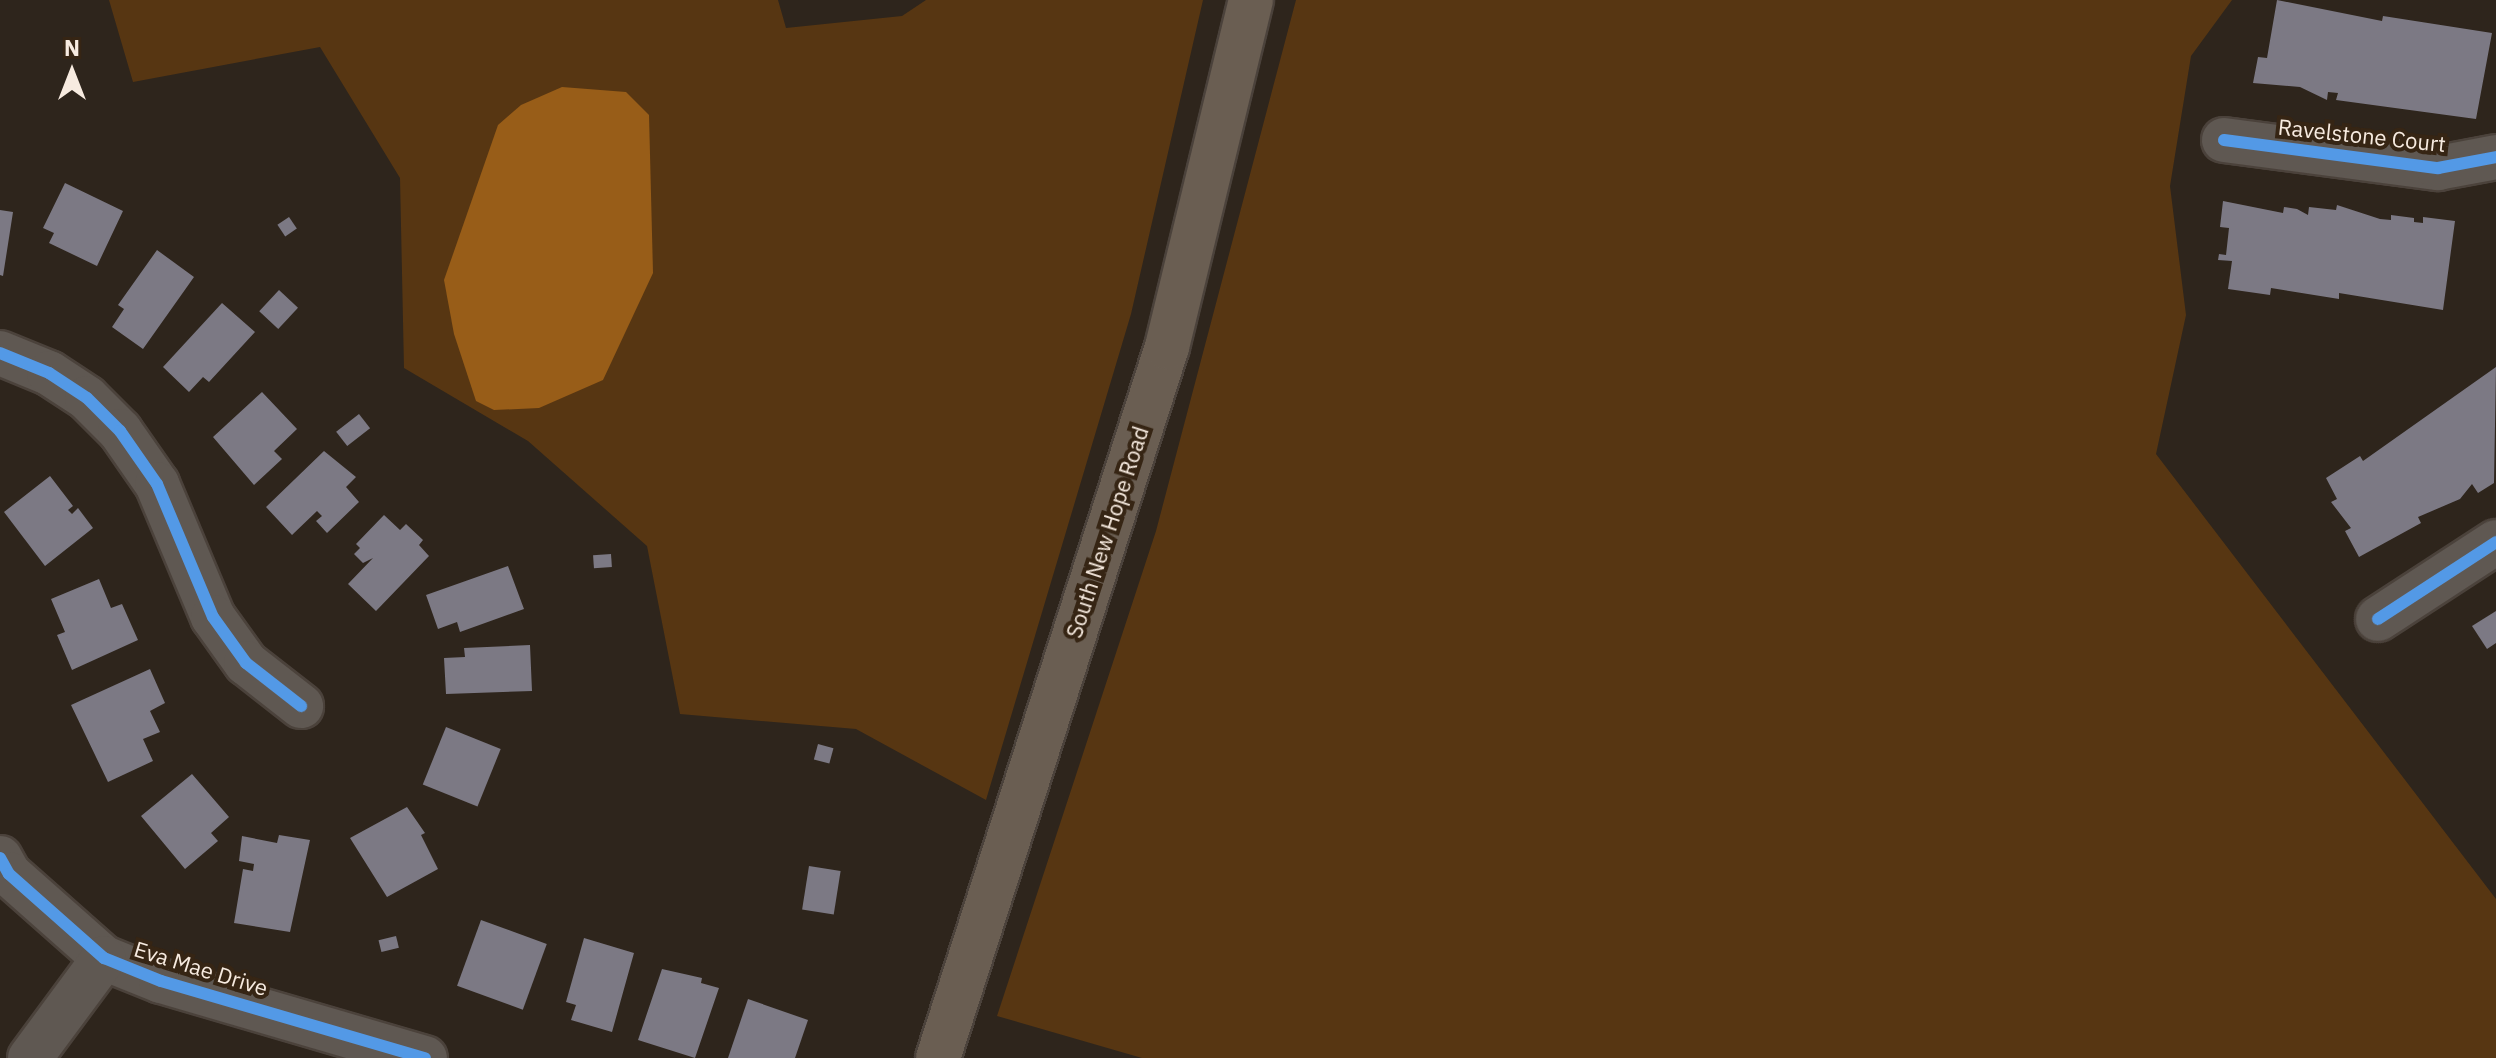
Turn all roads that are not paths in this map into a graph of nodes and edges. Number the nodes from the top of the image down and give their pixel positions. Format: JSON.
{"nodes":[{"id":1,"x":1251,"y":0,"type":"edge"},
{"id":2,"x":2224,"y":140,"type":"dead end"},
{"id":3,"x":2496,"y":157,"type":"edge"},
{"id":4,"x":0,"y":353,"type":"edge"},
{"id":5,"x":2496,"y":542,"type":"edge"},
{"id":6,"x":2378,"y":619,"type":"dead end"},
{"id":7,"x":301,"y":706,"type":"dead end"},
{"id":8,"x":0,"y":858,"type":"edge"},
{"id":9,"x":104,"y":958,"type":"junction"},
{"id":10,"x":30,"y":1058,"type":"edge"},
{"id":11,"x":425,"y":1058,"type":"edge"},
{"id":12,"x":938,"y":1058,"type":"edge"}],
"edges":[{"from":1,"to":12,"type":"main road","name":"South New Hope Road"},
{"from":2,"to":3,"type":"street","name":"Ravelstone Court"},
{"from":4,"to":7,"type":"street"},
{"from":5,"to":6,"type":"street"},
{"from":8,"to":9,"type":"street","name":"Eva Mae Drive"},
{"from":9,"to":10,"type":"street"},
{"from":9,"to":11,"type":"street","name":"Eva Mae Drive"}]}
